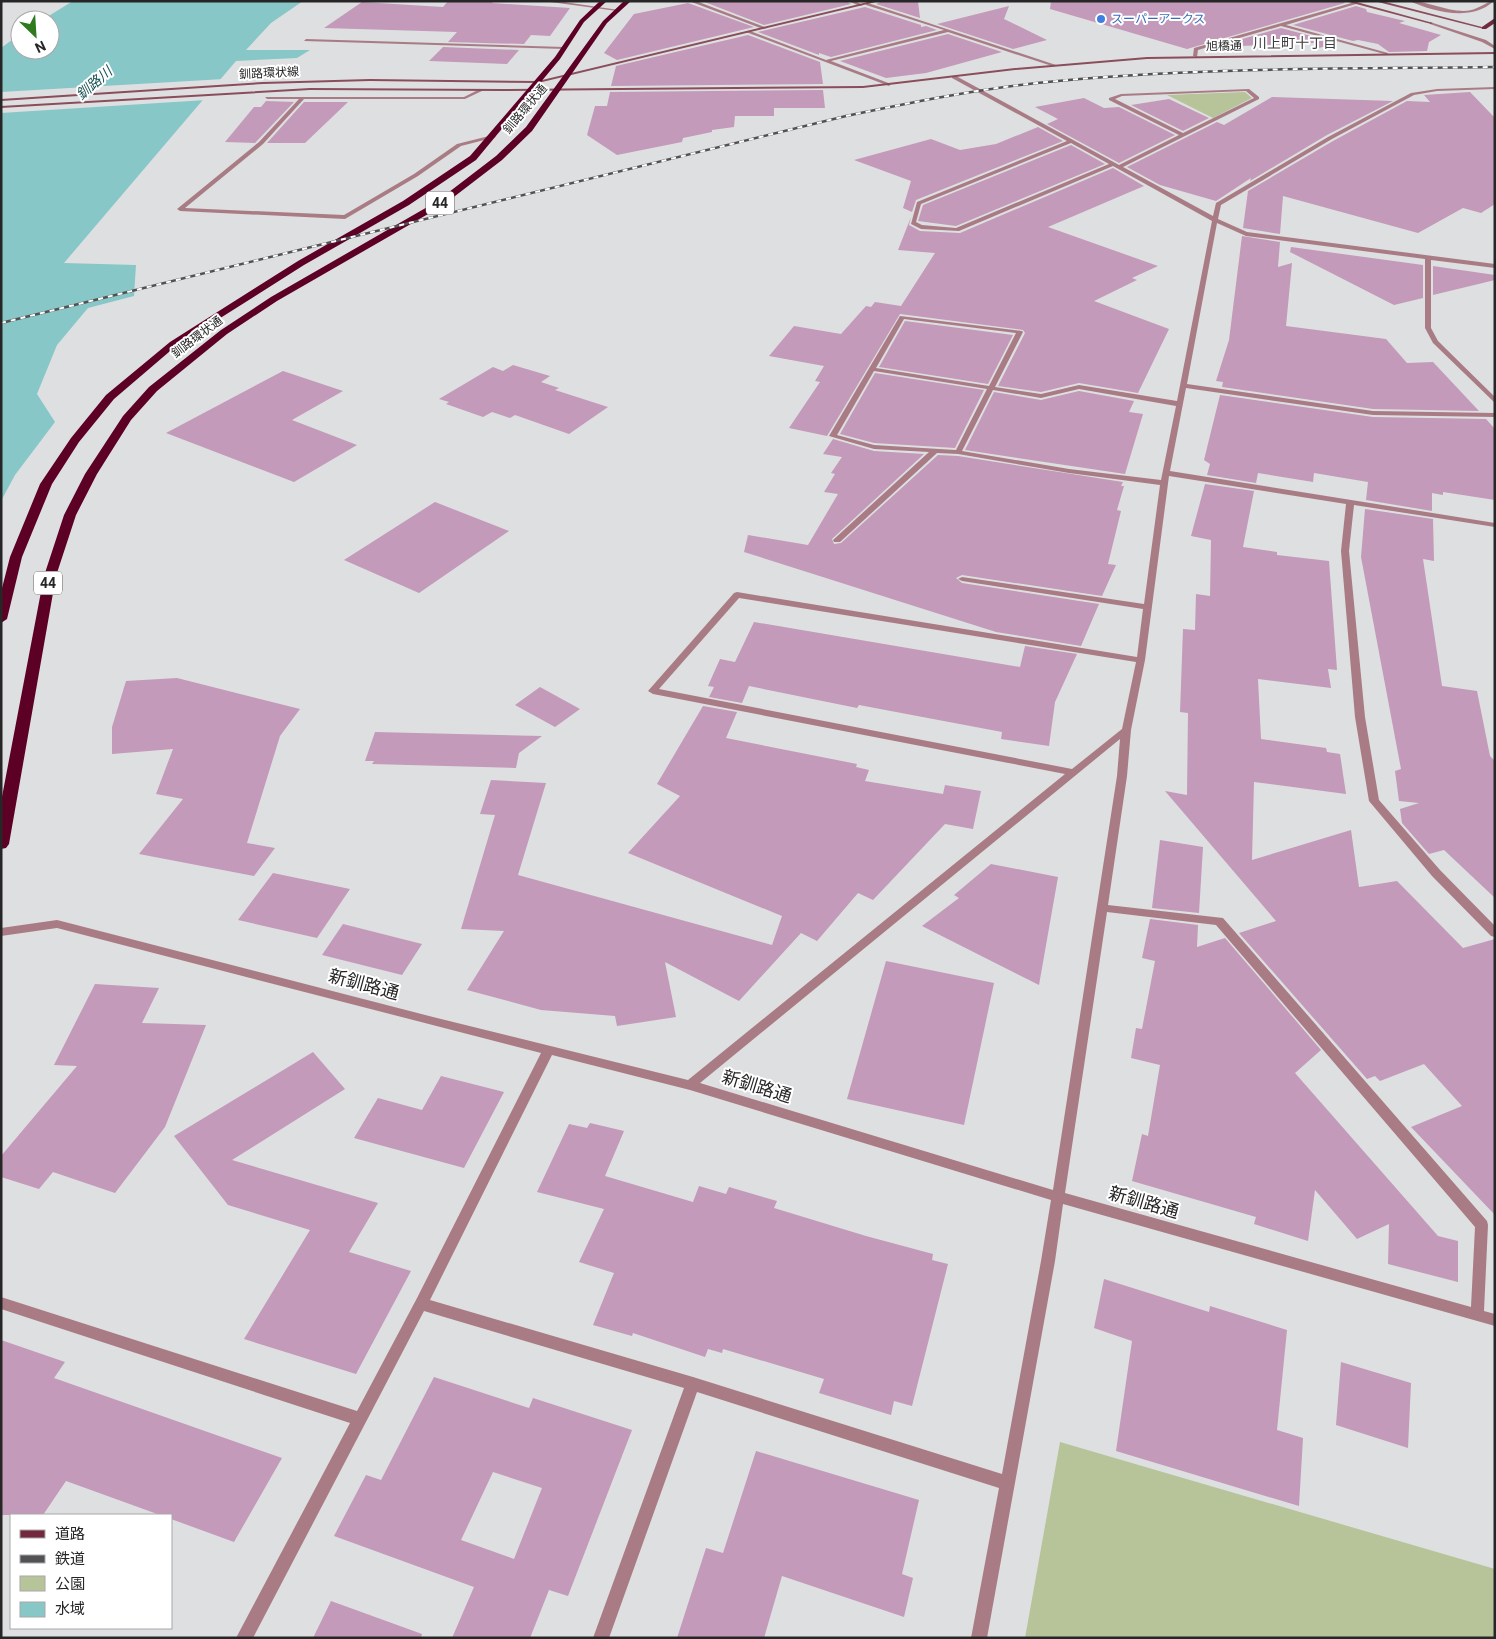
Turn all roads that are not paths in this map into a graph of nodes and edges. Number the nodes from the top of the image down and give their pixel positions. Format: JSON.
{"nodes":[{"id":1,"x":546,"y":1,"type":"edge"},
{"id":2,"x":604,"y":1,"type":"edge"},
{"id":3,"x":628,"y":1,"type":"edge"},
{"id":4,"x":691,"y":1,"type":"edge"},
{"id":5,"x":850,"y":1,"type":"edge"},
{"id":6,"x":878,"y":1,"type":"edge"},
{"id":7,"x":1347,"y":1,"type":"edge"},
{"id":8,"x":1376,"y":1,"type":"edge"},
{"id":9,"x":1411,"y":1,"type":"edge"},
{"id":10,"x":1492,"y":1,"type":"edge"},
{"id":11,"x":1354,"y":3,"type":"junction"},
{"id":12,"x":867,"y":4,"type":"junction"},
{"id":13,"x":861,"y":5,"type":"junction"},
{"id":14,"x":596,"y":8,"type":"junction"},
{"id":15,"x":617,"y":10,"type":"junction"},
{"id":16,"x":1495,"y":20,"type":"edge"},
{"id":17,"x":1281,"y":25,"type":"junction"},
{"id":18,"x":765,"y":28,"type":"junction"},
{"id":19,"x":1486,"y":29,"type":"joint"},
{"id":20,"x":948,"y":30,"type":"junction"},
{"id":21,"x":748,"y":32,"type":"junction"},
{"id":22,"x":306,"y":40,"type":"dead end"},
{"id":23,"x":564,"y":48,"type":"junction"},
{"id":24,"x":1495,"y":48,"type":"edge"},
{"id":25,"x":1495,"y":53,"type":"edge"},
{"id":26,"x":1386,"y":54,"type":"junction"},
{"id":27,"x":1195,"y":56,"type":"junction"},
{"id":28,"x":827,"y":61,"type":"junction"},
{"id":29,"x":1054,"y":65,"type":"junction"},
{"id":30,"x":566,"y":76,"type":"junction"},
{"id":31,"x":954,"y":77,"type":"junction"},
{"id":32,"x":538,"y":82,"type":"junction"},
{"id":33,"x":889,"y":84,"type":"junction"},
{"id":34,"x":1495,"y":88,"type":"edge"},
{"id":35,"x":560,"y":89,"type":"junction"},
{"id":36,"x":482,"y":90,"type":"junction"},
{"id":37,"x":532,"y":90,"type":"junction"},
{"id":38,"x":267,"y":98,"type":"dead end"},
{"id":39,"x":303,"y":98,"type":"junction"},
{"id":40,"x":1,"y":100,"type":"edge"},
{"id":41,"x":1,"y":107,"type":"edge"},
{"id":42,"x":1183,"y":135,"type":"junction"},
{"id":43,"x":493,"y":137,"type":"junction"},
{"id":44,"x":1072,"y":141,"type":"junction"},
{"id":45,"x":1116,"y":165,"type":"junction"},
{"id":46,"x":1215,"y":220,"type":"junction"},
{"id":47,"x":1428,"y":257,"type":"junction"},
{"id":48,"x":1495,"y":266,"type":"edge"},
{"id":49,"x":871,"y":369,"type":"junction"},
{"id":50,"x":1183,"y":385,"type":"junction"},
{"id":51,"x":991,"y":388,"type":"junction"},
{"id":52,"x":1495,"y":401,"type":"edge"},
{"id":53,"x":1180,"y":404,"type":"junction"},
{"id":54,"x":1495,"y":416,"type":"edge"},
{"id":55,"x":936,"y":450,"type":"junction"},
{"id":56,"x":958,"y":452,"type":"junction"},
{"id":57,"x":1167,"y":473,"type":"junction"},
{"id":58,"x":1164,"y":483,"type":"junction"},
{"id":59,"x":1350,"y":503,"type":"junction"},
{"id":60,"x":1495,"y":525,"type":"edge"},
{"id":61,"x":838,"y":540,"type":"dead end"},
{"id":62,"x":962,"y":579,"type":"dead end"},
{"id":63,"x":1148,"y":607,"type":"junction"},
{"id":64,"x":1,"y":619,"type":"edge"},
{"id":65,"x":1141,"y":660,"type":"junction"},
{"id":66,"x":1126,"y":730,"type":"junction"},
{"id":67,"x":1074,"y":773,"type":"junction"},
{"id":68,"x":1,"y":844,"type":"edge"},
{"id":69,"x":1101,"y":908,"type":"junction"},
{"id":70,"x":1,"y":932,"type":"edge"},
{"id":71,"x":1495,"y":933,"type":"edge"},
{"id":72,"x":548,"y":1051,"type":"junction"},
{"id":73,"x":690,"y":1085,"type":"junction"},
{"id":74,"x":1058,"y":1197,"type":"junction"},
{"id":75,"x":1,"y":1303,"type":"edge"},
{"id":76,"x":421,"y":1304,"type":"junction"},
{"id":77,"x":1477,"y":1315,"type":"junction"},
{"id":78,"x":1495,"y":1320,"type":"edge"},
{"id":79,"x":693,"y":1384,"type":"junction"},
{"id":80,"x":360,"y":1419,"type":"junction"},
{"id":81,"x":1006,"y":1483,"type":"junction"},
{"id":82,"x":244,"y":1638,"type":"edge"},
{"id":83,"x":602,"y":1638,"type":"edge"},
{"id":84,"x":979,"y":1638,"type":"edge"}],
"edges":[{"from":1,"to":14,"type":"street"},
{"from":2,"to":14,"type":"highway","name":"釧路環状通","number":"44"},
{"from":3,"to":15,"type":"highway","name":"釧路環状通","number":"44"},
{"from":4,"to":18,"type":"street"},
{"from":5,"to":13,"type":"street"},
{"from":6,"to":12,"type":"street"},
{"from":7,"to":11,"type":"street"},
{"from":8,"to":19,"type":"street"},
{"from":9,"to":10,"type":"street"},
{"from":11,"to":17,"type":"street"},
{"from":11,"to":24,"type":"street"},
{"from":12,"to":13,"type":"street"},
{"from":12,"to":20,"type":"street"},
{"from":13,"to":18,"type":"street"},
{"from":14,"to":15,"type":"street"},
{"from":14,"to":23,"type":"highway","name":"釧路環状通","number":"44"},
{"from":15,"to":30,"type":"highway","name":"釧路環状通","number":"44"},
{"from":16,"to":19,"type":"main road"},
{"from":17,"to":26,"type":"street"},
{"from":17,"to":27,"type":"street"},
{"from":18,"to":21,"type":"street"},
{"from":20,"to":28,"type":"street"},
{"from":20,"to":29,"type":"street"},
{"from":21,"to":28,"type":"street"},
{"from":21,"to":30,"type":"street"},
{"from":22,"to":23,"type":"street"},
{"from":23,"to":32,"type":"highway","name":"釧路環状通","number":"44"},
{"from":25,"to":26,"type":"street","name":"旭橋通"},
{"from":26,"to":27,"type":"street","name":"旭橋通"},
{"from":27,"to":29,"type":"street","name":"旭橋通"},
{"from":28,"to":33,"type":"street"},
{"from":29,"to":31,"type":"street","name":"旭橋通"},
{"from":30,"to":32,"type":"street"},
{"from":30,"to":35,"type":"highway","name":"釧路環状通","number":"44"},
{"from":31,"to":33,"type":"street","name":"旭橋通"},
{"from":31,"to":44,"type":"street"},
{"from":32,"to":35,"type":"street"},
{"from":32,"to":37,"type":"highway","name":"釧路環状通","number":"44"},
{"from":32,"to":40,"type":"street","name":"釧路環状線"},
{"from":33,"to":35,"type":"street","name":"釧路環状線"},
{"from":34,"to":46,"type":"street"},
{"from":35,"to":37,"type":"street","name":"釧路環状線"},
{"from":35,"to":68,"type":"highway","name":"釧路環状通","number":"44"},
{"from":36,"to":37,"type":"street","name":"釧路環状線"},
{"from":36,"to":39,"type":"street"},
{"from":36,"to":41,"type":"street","name":"釧路環状線"},
{"from":37,"to":43,"type":"highway","name":"釧路環状通","number":"44"},
{"from":38,"to":39,"type":"street"},
{"from":39,"to":43,"type":"street"},
{"from":42,"to":42,"type":"street"},
{"from":42,"to":45,"type":"street"},
{"from":43,"to":64,"type":"highway","name":"釧路環状通","number":"44"},
{"from":44,"to":45,"type":"street"},
{"from":44,"to":45,"type":"street"},
{"from":45,"to":46,"type":"street"},
{"from":46,"to":47,"type":"street"},
{"from":46,"to":50,"type":"street"},
{"from":47,"to":48,"type":"street"},
{"from":47,"to":52,"type":"street"},
{"from":49,"to":51,"type":"street"},
{"from":49,"to":51,"type":"street"},
{"from":49,"to":55,"type":"street"},
{"from":50,"to":53,"type":"street"},
{"from":50,"to":54,"type":"street"},
{"from":51,"to":53,"type":"street"},
{"from":51,"to":56,"type":"street"},
{"from":53,"to":57,"type":"street"},
{"from":55,"to":56,"type":"street"},
{"from":55,"to":61,"type":"street"},
{"from":56,"to":58,"type":"street"},
{"from":57,"to":58,"type":"street"},
{"from":57,"to":59,"type":"street"},
{"from":58,"to":63,"type":"street"},
{"from":59,"to":60,"type":"street"},
{"from":59,"to":71,"type":"street"},
{"from":62,"to":63,"type":"street"},
{"from":63,"to":65,"type":"street"},
{"from":65,"to":66,"type":"street"},
{"from":65,"to":67,"type":"street"},
{"from":66,"to":67,"type":"street"},
{"from":66,"to":69,"type":"street"},
{"from":67,"to":73,"type":"street"},
{"from":69,"to":74,"type":"street"},
{"from":69,"to":77,"type":"street"},
{"from":70,"to":72,"type":"street","name":"新釧路通"},
{"from":72,"to":73,"type":"street","name":"新釧路通"},
{"from":72,"to":76,"type":"street"},
{"from":73,"to":74,"type":"street","name":"新釧路通"},
{"from":74,"to":77,"type":"street","name":"新釧路通"},
{"from":74,"to":81,"type":"street"},
{"from":75,"to":80,"type":"street"},
{"from":76,"to":79,"type":"street"},
{"from":76,"to":80,"type":"street"},
{"from":77,"to":78,"type":"street","name":"新釧路通"},
{"from":79,"to":81,"type":"street"},
{"from":79,"to":83,"type":"street"},
{"from":80,"to":82,"type":"street"},
{"from":81,"to":84,"type":"street"}]}
